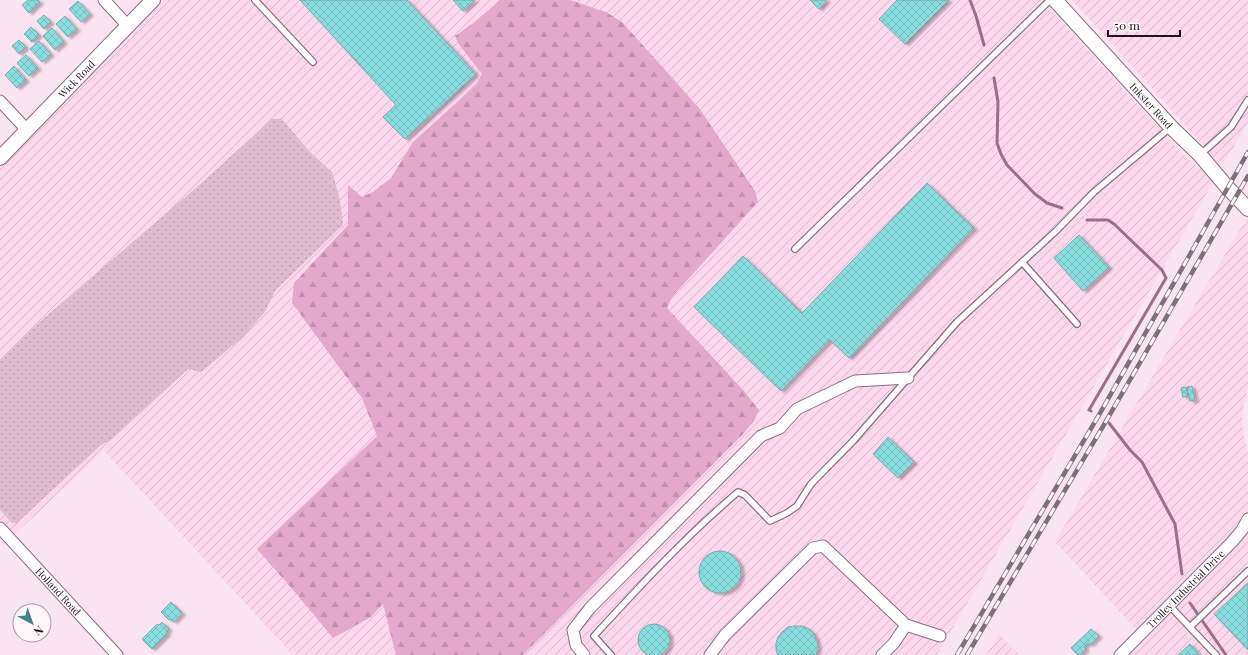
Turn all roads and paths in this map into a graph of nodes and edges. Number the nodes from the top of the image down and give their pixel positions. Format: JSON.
{"nodes":[{"id":1,"x":104,"y":0,"type":"edge"},
{"id":2,"x":153,"y":0,"type":"edge"},
{"id":3,"x":255,"y":0,"type":"edge"},
{"id":4,"x":1050,"y":0,"type":"edge"},
{"id":5,"x":1056,"y":0,"type":"edge"},
{"id":6,"x":128,"y":26,"type":"junction"},
{"id":7,"x":313,"y":62,"type":"dead end"},
{"id":8,"x":1248,"y":100,"type":"edge"},
{"id":9,"x":0,"y":101,"type":"edge"},
{"id":10,"x":1171,"y":127,"type":"junction"},
{"id":11,"x":27,"y":130,"type":"junction"},
{"id":12,"x":1200,"y":155,"type":"junction"},
{"id":13,"x":0,"y":158,"type":"edge"},
{"id":14,"x":1248,"y":209,"type":"edge"},
{"id":15,"x":795,"y":249,"type":"dead end"},
{"id":16,"x":1022,"y":262,"type":"junction"},
{"id":17,"x":1076,"y":324,"type":"dead end"},
{"id":18,"x":908,"y":378,"type":"junction"},
{"id":19,"x":1248,"y":519,"type":"edge"},
{"id":20,"x":0,"y":529,"type":"edge"},
{"id":21,"x":1248,"y":572,"type":"edge"},
{"id":22,"x":1169,"y":605,"type":"junction"},
{"id":23,"x":906,"y":625,"type":"junction"},
{"id":24,"x":1190,"y":627,"type":"junction"},
{"id":25,"x":940,"y":636,"type":"dead end"},
{"id":26,"x":117,"y":655,"type":"edge"},
{"id":27,"x":584,"y":655,"type":"edge"},
{"id":28,"x":611,"y":655,"type":"edge"},
{"id":29,"x":710,"y":655,"type":"edge"},
{"id":30,"x":882,"y":655,"type":"edge"},
{"id":31,"x":1120,"y":655,"type":"edge"},
{"id":32,"x":1216,"y":655,"type":"edge"}],
"edges":[{"from":1,"to":6,"type":"street"},
{"from":2,"to":6,"type":"street","name":"Wick Road"},
{"from":3,"to":7,"type":"lane"},
{"from":4,"to":15,"type":"lane"},
{"from":5,"to":10,"type":"street","name":"Inkster Road"},
{"from":6,"to":11,"type":"street","name":"Wick Road"},
{"from":8,"to":12,"type":"lane"},
{"from":9,"to":11,"type":"street"},
{"from":10,"to":12,"type":"street","name":"Inkster Road"},
{"from":10,"to":16,"type":"lane"},
{"from":11,"to":13,"type":"street","name":"Wick Road"},
{"from":12,"to":14,"type":"street","name":"Inkster Road"},
{"from":16,"to":17,"type":"lane"},
{"from":16,"to":18,"type":"lane"},
{"from":18,"to":27,"type":"street"},
{"from":18,"to":28,"type":"lane"},
{"from":19,"to":22,"type":"street","name":"Trolley Industrial Drive"},
{"from":20,"to":26,"type":"street","name":"Holland Road"},
{"from":21,"to":24,"type":"lane"},
{"from":22,"to":24,"type":"lane"},
{"from":22,"to":31,"type":"street","name":"Trolley Industrial Drive"},
{"from":23,"to":25,"type":"street"},
{"from":23,"to":29,"type":"street"},
{"from":23,"to":30,"type":"street"},
{"from":24,"to":32,"type":"lane"}]}
